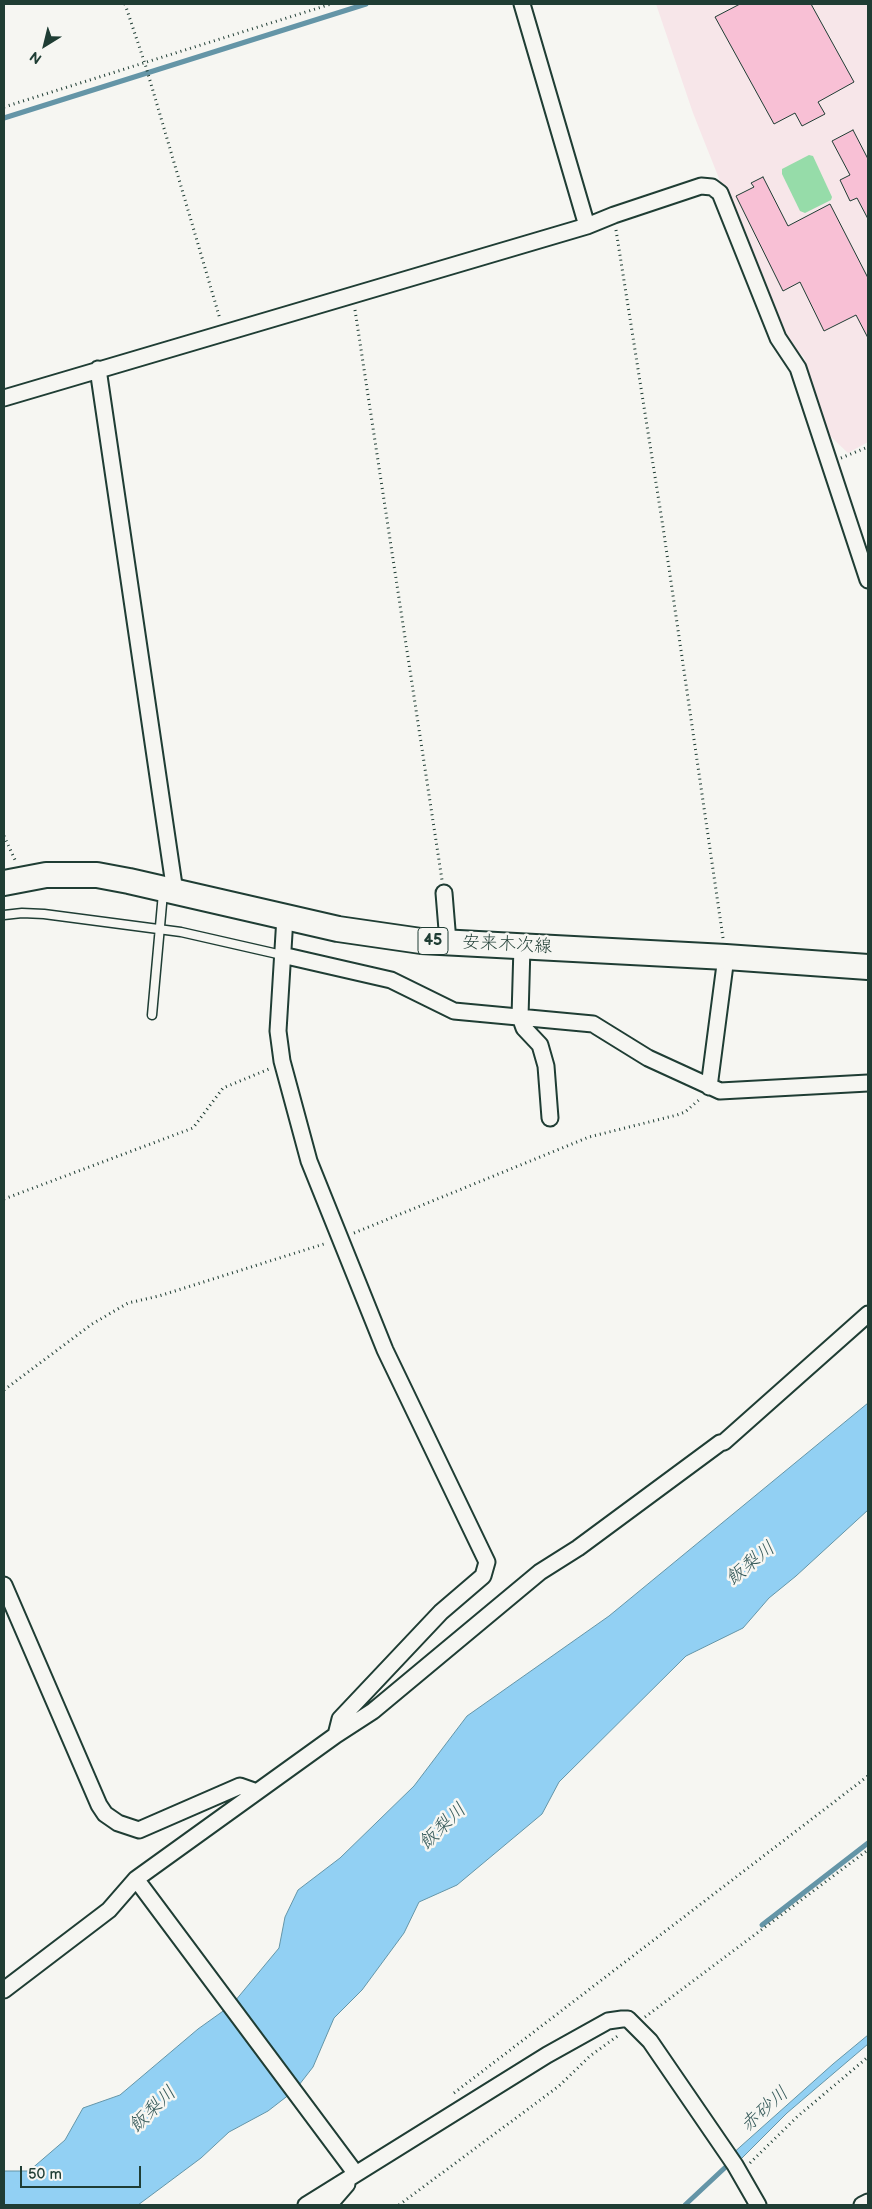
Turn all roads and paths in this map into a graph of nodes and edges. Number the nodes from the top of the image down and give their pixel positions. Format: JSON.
{"nodes":[{"id":1,"x":125,"y":4,"type":"edge"},
{"id":2,"x":331,"y":4,"type":"edge"},
{"id":3,"x":522,"y":4,"type":"edge"},
{"id":4,"x":145,"y":65,"type":"junction"},
{"id":5,"x":4,"y":107,"type":"edge"},
{"id":6,"x":614,"y":215,"type":"junction"},
{"id":7,"x":587,"y":226,"type":"junction"},
{"id":8,"x":356,"y":313,"type":"dead end"},
{"id":9,"x":224,"y":334,"type":"junction"},
{"id":10,"x":98,"y":369,"type":"junction"},
{"id":11,"x":4,"y":398,"type":"edge"},
{"id":12,"x":868,"y":447,"type":"edge"},
{"id":13,"x":829,"y":463,"type":"junction"},
{"id":14,"x":868,"y":580,"type":"edge"},
{"id":15,"x":4,"y":836,"type":"edge"},
{"id":16,"x":14,"y":880,"type":"edge"},
{"id":17,"x":169,"y":890,"type":"junction"},
{"id":18,"x":444,"y":893,"type":"joint"},
{"id":19,"x":4,"y":915,"type":"edge"},
{"id":20,"x":285,"y":917,"type":"junction"},
{"id":21,"x":161,"y":929,"type":"junction"},
{"id":22,"x":448,"y":942,"type":"junction"},
{"id":23,"x":522,"y":946,"type":"junction"},
{"id":24,"x":282,"y":954,"type":"junction"},
{"id":25,"x":726,"y":957,"type":"junction"},
{"id":26,"x":868,"y":967,"type":"edge"},
{"id":27,"x":152,"y":1015,"type":"dead end"},
{"id":28,"x":520,"y":1017,"type":"junction"},
{"id":29,"x":282,"y":1061,"type":"junction"},
{"id":30,"x":868,"y":1082,"type":"edge"},
{"id":31,"x":708,"y":1087,"type":"junction"},
{"id":32,"x":550,"y":1118,"type":"dead end"},
{"id":33,"x":4,"y":1199,"type":"edge"},
{"id":34,"x":339,"y":1239,"type":"junction"},
{"id":35,"x":868,"y":1314,"type":"edge"},
{"id":36,"x":4,"y":1390,"type":"edge"},
{"id":37,"x":4,"y":1586,"type":"edge"},
{"id":38,"x":336,"y":1735,"type":"junction"},
{"id":39,"x":868,"y":1776,"type":"edge"},
{"id":40,"x":257,"y":1792,"type":"junction"},
{"id":41,"x":136,"y":1880,"type":"junction"},
{"id":42,"x":4,"y":1990,"type":"edge"},
{"id":43,"x":868,"y":2057,"type":"edge"},
{"id":44,"x":448,"y":2098,"type":"dead end"},
{"id":45,"x":735,"y":2165,"type":"junction"},
{"id":46,"x":353,"y":2170,"type":"junction"},
{"id":47,"x":868,"y":2202,"type":"edge"},
{"id":48,"x":306,"y":2205,"type":"edge"},
{"id":49,"x":329,"y":2205,"type":"edge"},
{"id":50,"x":758,"y":2205,"type":"edge"},
{"id":51,"x":862,"y":2205,"type":"edge"}],
"edges":[{"from":1,"to":4,"type":"path"},
{"from":2,"to":4,"type":"path"},
{"from":3,"to":7,"type":"street"},
{"from":4,"to":5,"type":"path"},
{"from":4,"to":9,"type":"path"},
{"from":6,"to":7,"type":"street"},
{"from":6,"to":13,"type":"street"},
{"from":6,"to":25,"type":"path"},
{"from":7,"to":9,"type":"street"},
{"from":8,"to":18,"type":"path"},
{"from":9,"to":10,"type":"street"},
{"from":10,"to":11,"type":"street"},
{"from":10,"to":17,"type":"street"},
{"from":12,"to":13,"type":"path"},
{"from":13,"to":14,"type":"street"},
{"from":15,"to":16,"type":"path"},
{"from":16,"to":17,"type":"main road","name":"安来木次線","number":"45"},
{"from":17,"to":20,"type":"main road","name":"安来木次線","number":"45"},
{"from":17,"to":21,"type":"lane"},
{"from":18,"to":22,"type":"street"},
{"from":19,"to":21,"type":"lane"},
{"from":20,"to":22,"type":"main road","name":"安来木次線","number":"45"},
{"from":20,"to":24,"type":"street"},
{"from":21,"to":24,"type":"lane"},
{"from":21,"to":27,"type":"lane"},
{"from":22,"to":23,"type":"main road","name":"安来木次線","number":"45"},
{"from":23,"to":25,"type":"main road","name":"安来木次線","number":"45"},
{"from":23,"to":28,"type":"street"},
{"from":24,"to":28,"type":"street"},
{"from":24,"to":29,"type":"street"},
{"from":25,"to":26,"type":"main road","name":"安来木次線","number":"45"},
{"from":25,"to":31,"type":"street"},
{"from":28,"to":31,"type":"street"},
{"from":28,"to":32,"type":"street"},
{"from":29,"to":33,"type":"path"},
{"from":29,"to":34,"type":"street"},
{"from":30,"to":31,"type":"street"},
{"from":31,"to":34,"type":"path"},
{"from":34,"to":36,"type":"path"},
{"from":34,"to":38,"type":"street"},
{"from":35,"to":38,"type":"street"},
{"from":37,"to":40,"type":"street"},
{"from":38,"to":40,"type":"street"},
{"from":39,"to":44,"type":"path"},
{"from":40,"to":41,"type":"street"},
{"from":41,"to":42,"type":"street"},
{"from":41,"to":46,"type":"street"},
{"from":43,"to":45,"type":"path"},
{"from":45,"to":46,"type":"street"},
{"from":45,"to":50,"type":"street"},
{"from":46,"to":48,"type":"street"},
{"from":46,"to":49,"type":"street"},
{"from":47,"to":51,"type":"street"}]}
